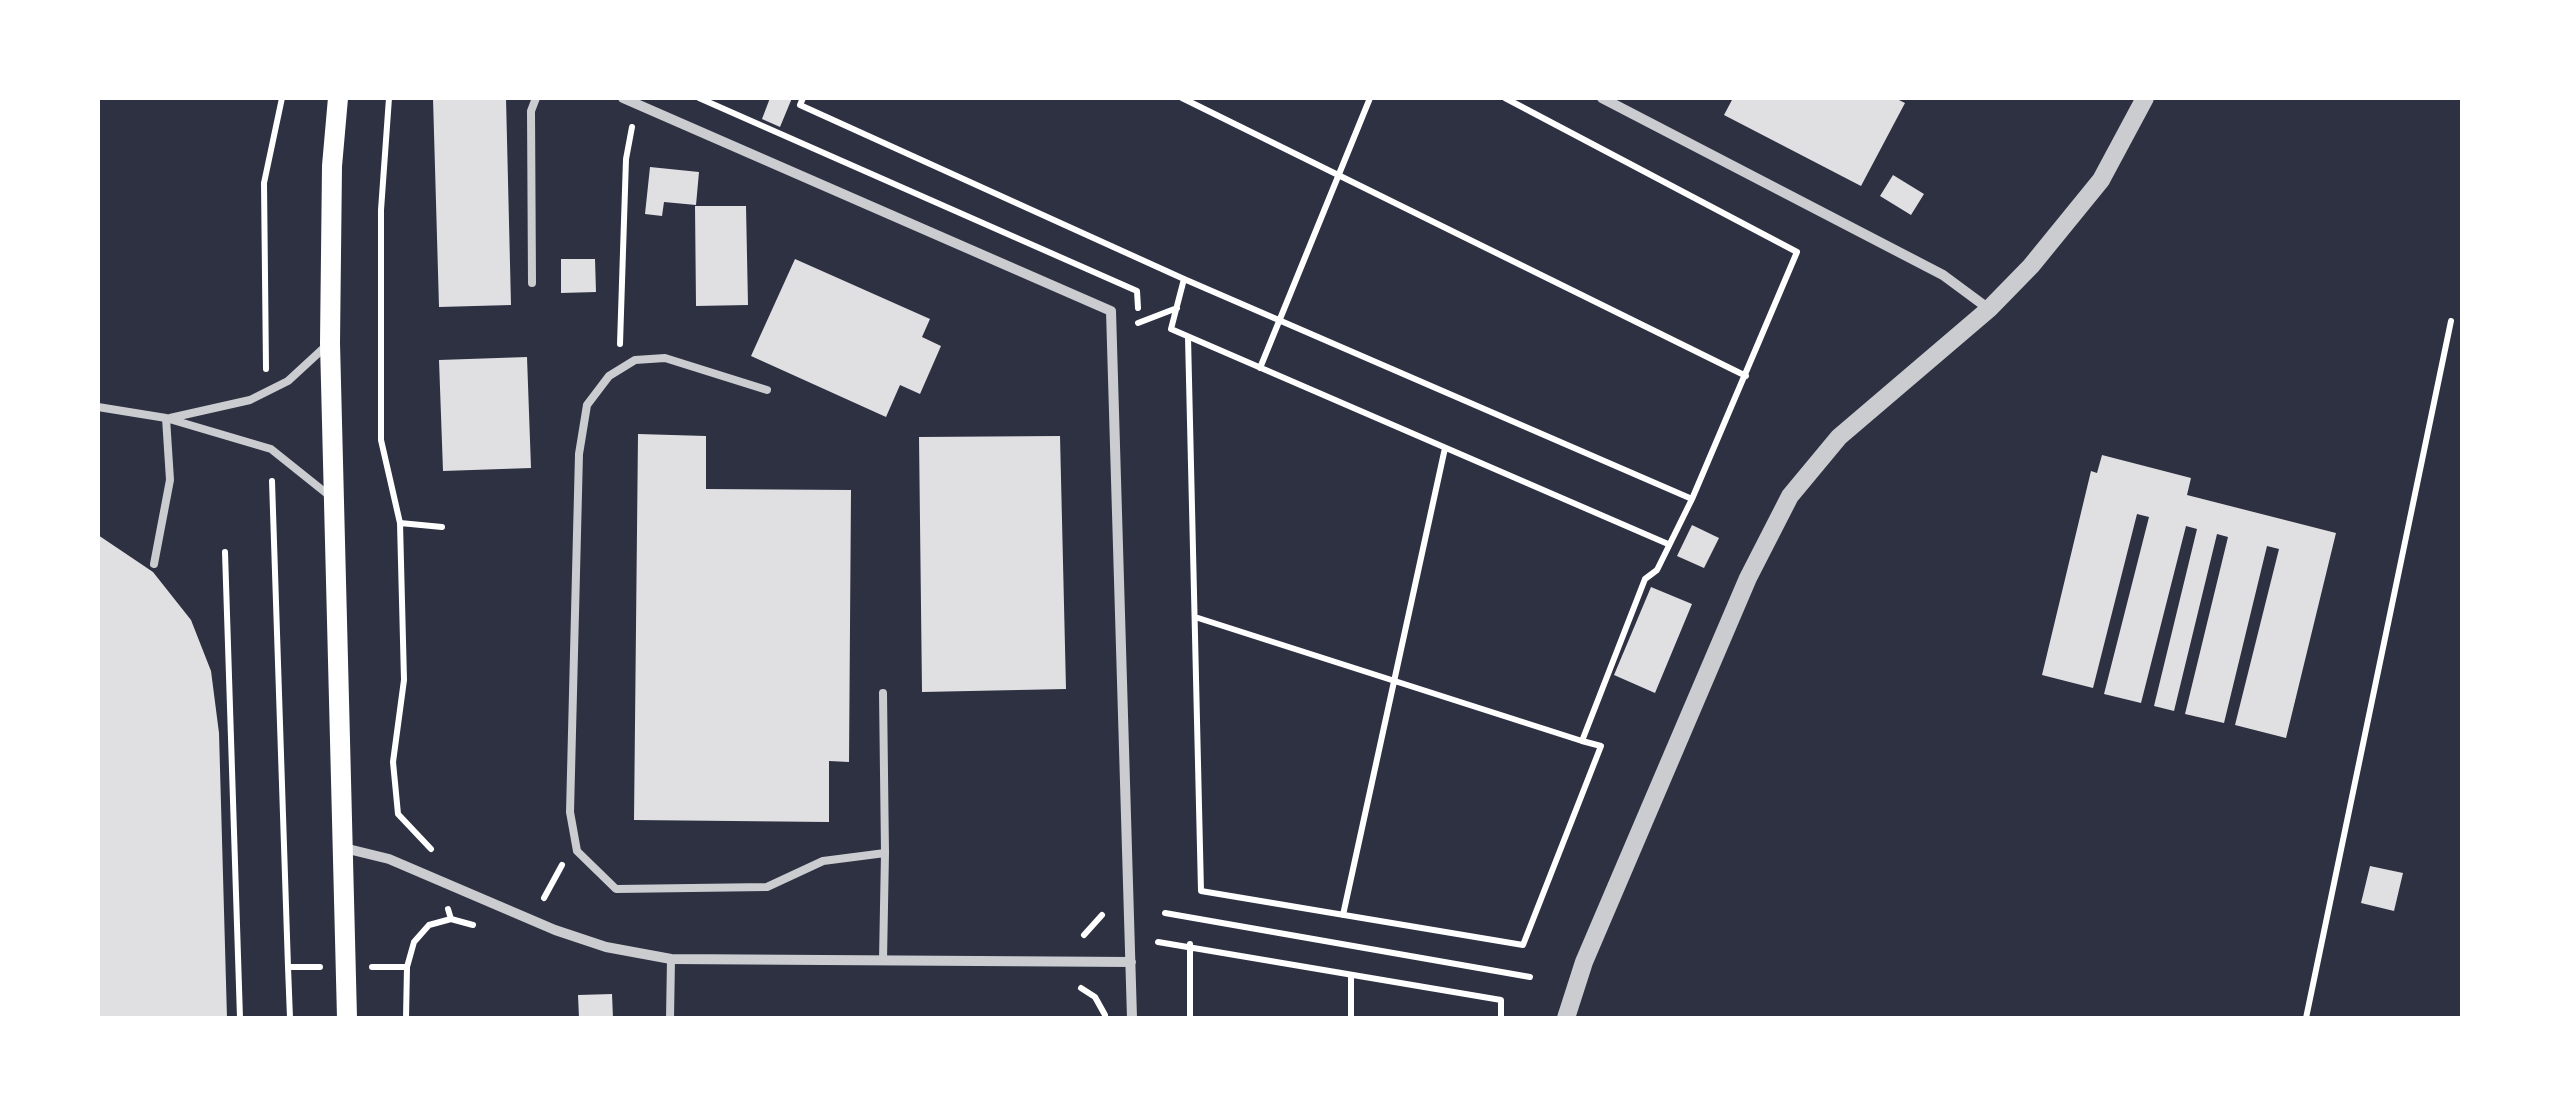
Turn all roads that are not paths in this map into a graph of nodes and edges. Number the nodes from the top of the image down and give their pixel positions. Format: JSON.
{"nodes":[{"id":1,"x":338,"y":98,"type":"edge"},
{"id":2,"x":536,"y":98,"type":"edge"},
{"id":3,"x":623,"y":98,"type":"edge"},
{"id":4,"x":1602,"y":98,"type":"edge"},
{"id":5,"x":2145,"y":98,"type":"edge"},
{"id":6,"x":532,"y":283,"type":"dead end"},
{"id":7,"x":1989,"y":309,"type":"junction"},
{"id":8,"x":330,"y":343,"type":"junction"},
{"id":9,"x":767,"y":390,"type":"dead end"},
{"id":10,"x":98,"y":407,"type":"edge"},
{"id":11,"x":166,"y":418,"type":"junction"},
{"id":12,"x":334,"y":500,"type":"junction"},
{"id":13,"x":154,"y":564,"type":"dead end"},
{"id":14,"x":883,"y":693,"type":"dead end"},
{"id":15,"x":344,"y":848,"type":"junction"},
{"id":16,"x":885,"y":854,"type":"junction"},
{"id":17,"x":671,"y":959,"type":"junction"},
{"id":18,"x":883,"y":960,"type":"junction"},
{"id":19,"x":1131,"y":962,"type":"junction"},
{"id":20,"x":347,"y":1018,"type":"edge"},
{"id":21,"x":670,"y":1018,"type":"edge"},
{"id":22,"x":1132,"y":1018,"type":"edge"},
{"id":23,"x":1566,"y":1018,"type":"edge"}],
"edges":[{"from":1,"to":8,"type":"main road"},
{"from":2,"to":6,"type":"lane"},
{"from":3,"to":19,"type":"street"},
{"from":4,"to":7,"type":"street"},
{"from":5,"to":7,"type":"street"},
{"from":7,"to":23,"type":"street"},
{"from":8,"to":11,"type":"lane"},
{"from":8,"to":12,"type":"main road"},
{"from":9,"to":16,"type":"lane"},
{"from":10,"to":11,"type":"lane"},
{"from":11,"to":12,"type":"lane"},
{"from":11,"to":13,"type":"lane"},
{"from":12,"to":15,"type":"main road"},
{"from":14,"to":16,"type":"lane"},
{"from":15,"to":17,"type":"street"},
{"from":15,"to":20,"type":"main road"},
{"from":16,"to":18,"type":"lane"},
{"from":17,"to":18,"type":"street"},
{"from":17,"to":21,"type":"lane"},
{"from":18,"to":19,"type":"street"},
{"from":19,"to":22,"type":"street"}]}
